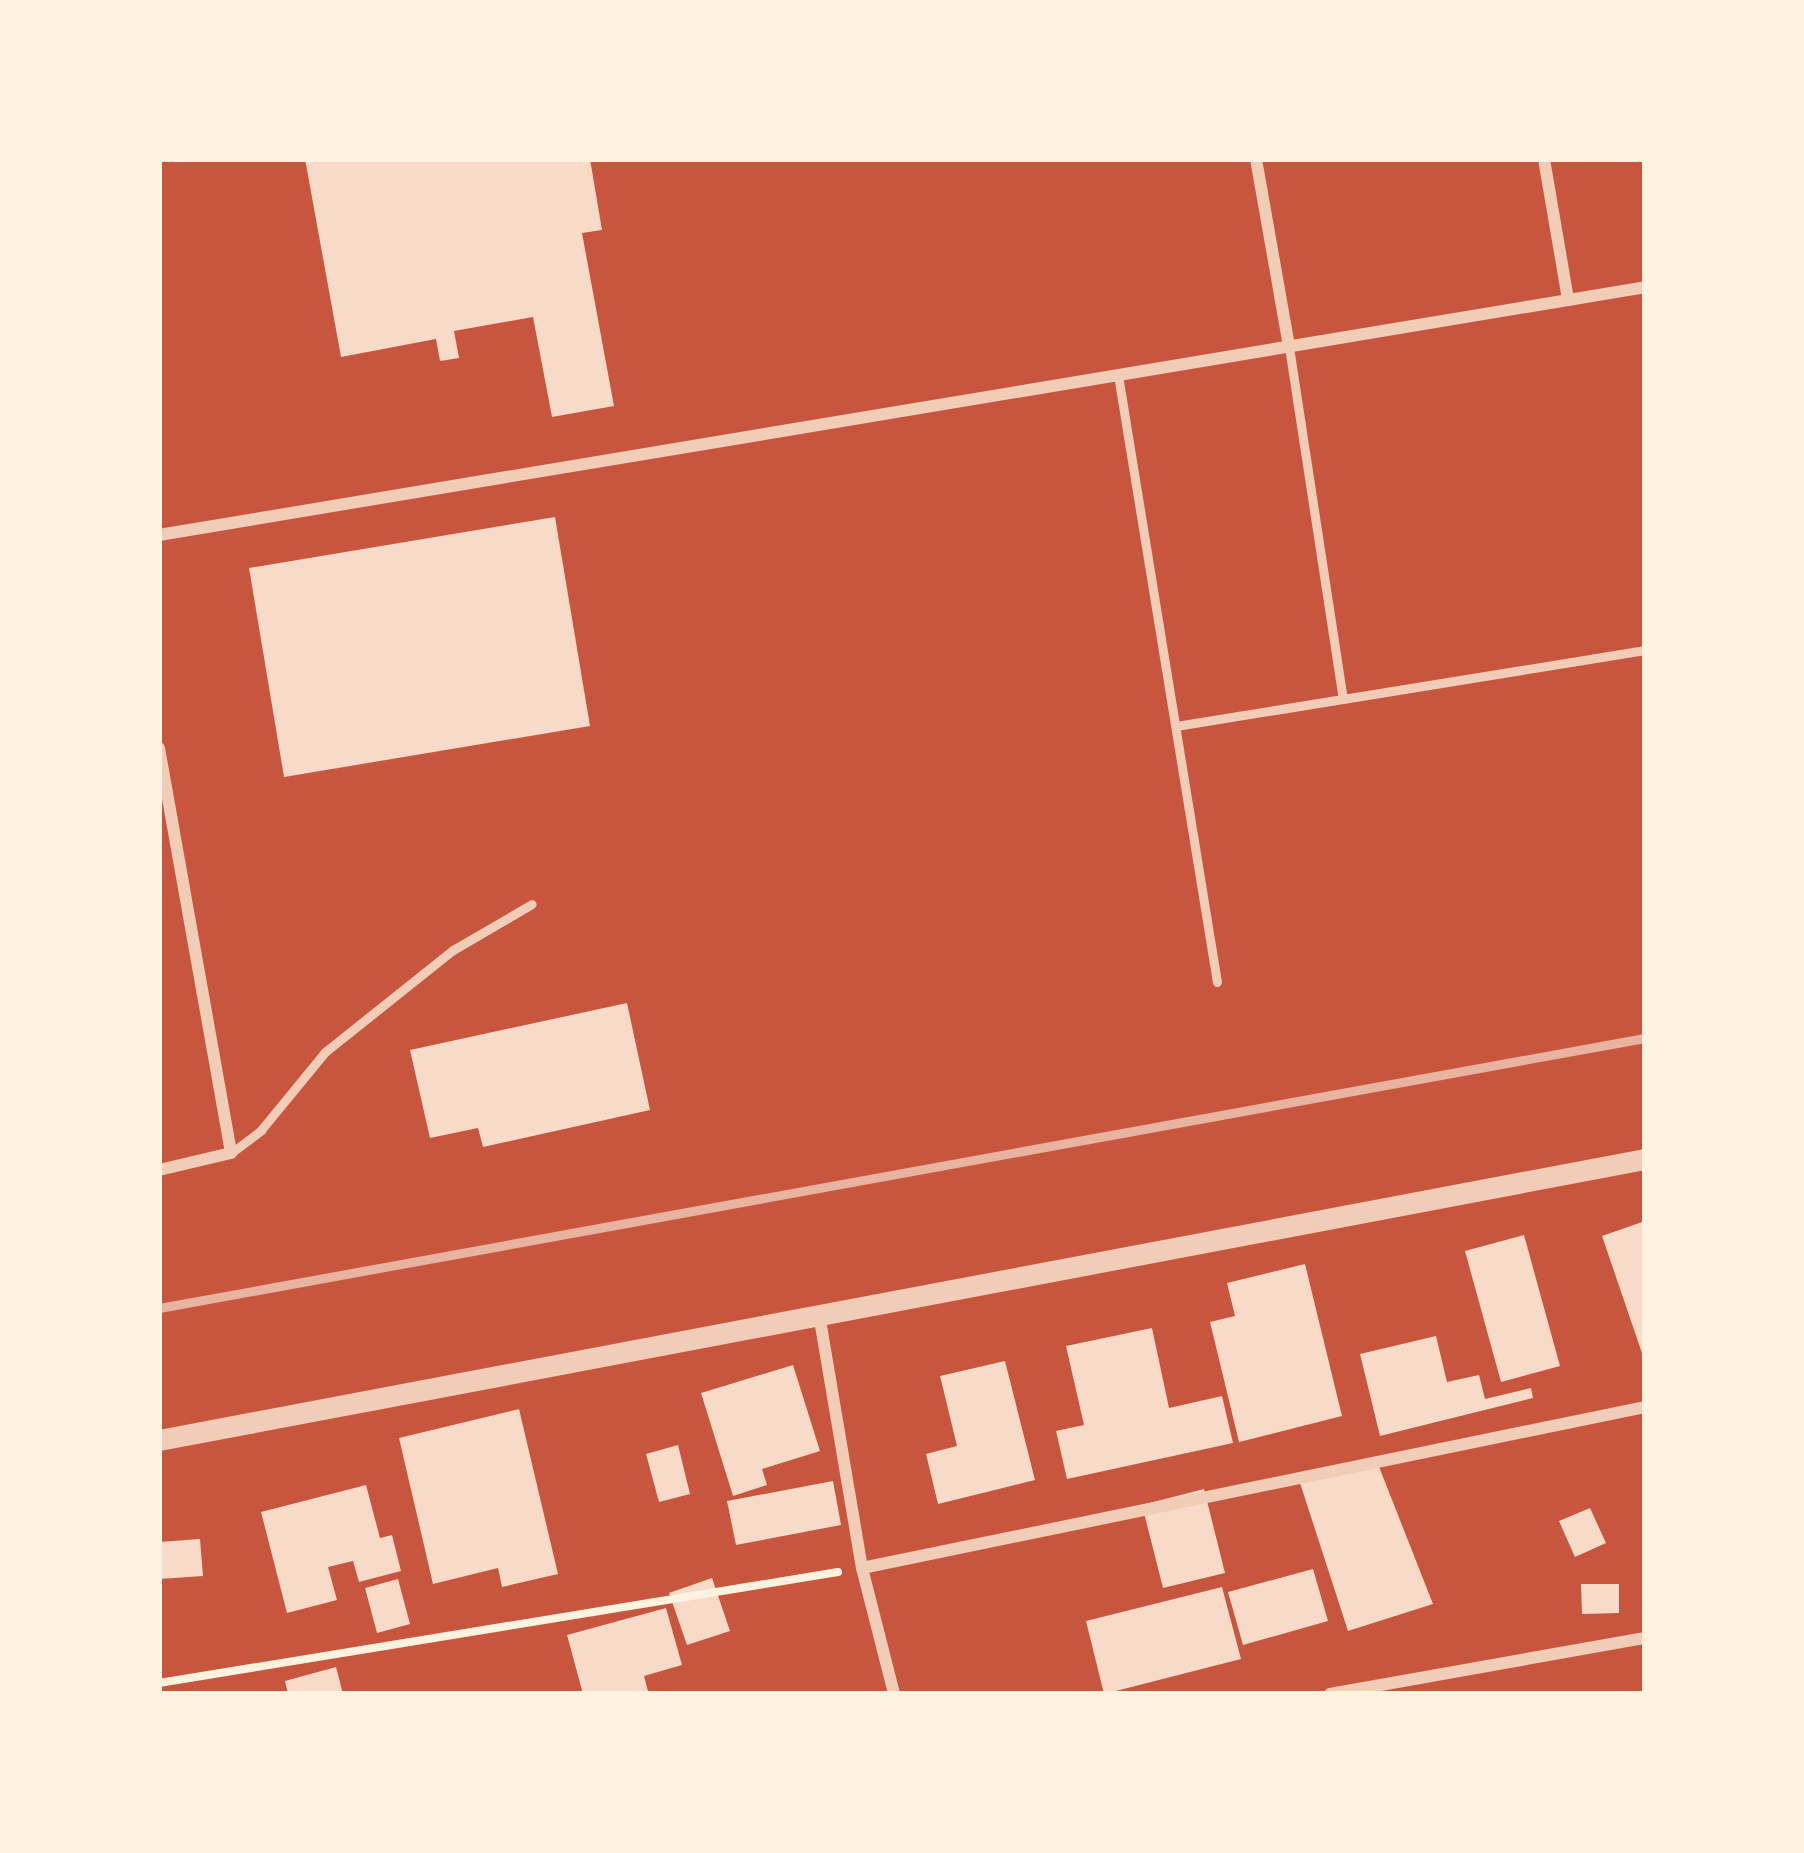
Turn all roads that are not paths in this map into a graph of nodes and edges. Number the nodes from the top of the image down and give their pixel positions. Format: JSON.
{"nodes":[{"id":1,"x":1256,"y":159,"type":"edge"},
{"id":2,"x":1544,"y":159,"type":"edge"},
{"id":3,"x":1645,"y":287,"type":"edge"},
{"id":4,"x":1568,"y":300,"type":"junction"},
{"id":5,"x":1288,"y":347,"type":"junction"},
{"id":6,"x":1118,"y":375,"type":"junction"},
{"id":7,"x":159,"y":535,"type":"edge"},
{"id":8,"x":1645,"y":650,"type":"edge"},
{"id":9,"x":1343,"y":699,"type":"junction"},
{"id":10,"x":1176,"y":726,"type":"junction"},
{"id":11,"x":159,"y":748,"type":"edge"},
{"id":12,"x":532,"y":904,"type":"dead end"},
{"id":13,"x":1217,"y":982,"type":"dead end"},
{"id":14,"x":231,"y":1153,"type":"junction"},
{"id":15,"x":1645,"y":1159,"type":"edge"},
{"id":16,"x":159,"y":1170,"type":"edge"},
{"id":17,"x":819,"y":1314,"type":"junction"},
{"id":18,"x":1645,"y":1406,"type":"edge"},
{"id":19,"x":159,"y":1440,"type":"edge"},
{"id":20,"x":862,"y":1568,"type":"junction"},
{"id":21,"x":1645,"y":1638,"type":"edge"},
{"id":22,"x":894,"y":1694,"type":"edge"},
{"id":23,"x":1330,"y":1694,"type":"edge"}],
"edges":[{"from":1,"to":5,"type":"street"},
{"from":2,"to":4,"type":"street"},
{"from":3,"to":4,"type":"street"},
{"from":4,"to":5,"type":"street"},
{"from":5,"to":6,"type":"street"},
{"from":5,"to":9,"type":"lane"},
{"from":6,"to":7,"type":"street"},
{"from":6,"to":10,"type":"lane"},
{"from":8,"to":9,"type":"lane"},
{"from":9,"to":10,"type":"lane"},
{"from":10,"to":13,"type":"lane"},
{"from":11,"to":14,"type":"street"},
{"from":12,"to":14,"type":"lane"},
{"from":14,"to":16,"type":"street"},
{"from":15,"to":17,"type":"street"},
{"from":17,"to":19,"type":"street"},
{"from":17,"to":20,"type":"street"},
{"from":18,"to":20,"type":"street"},
{"from":20,"to":22,"type":"street"},
{"from":21,"to":23,"type":"street"}]}
